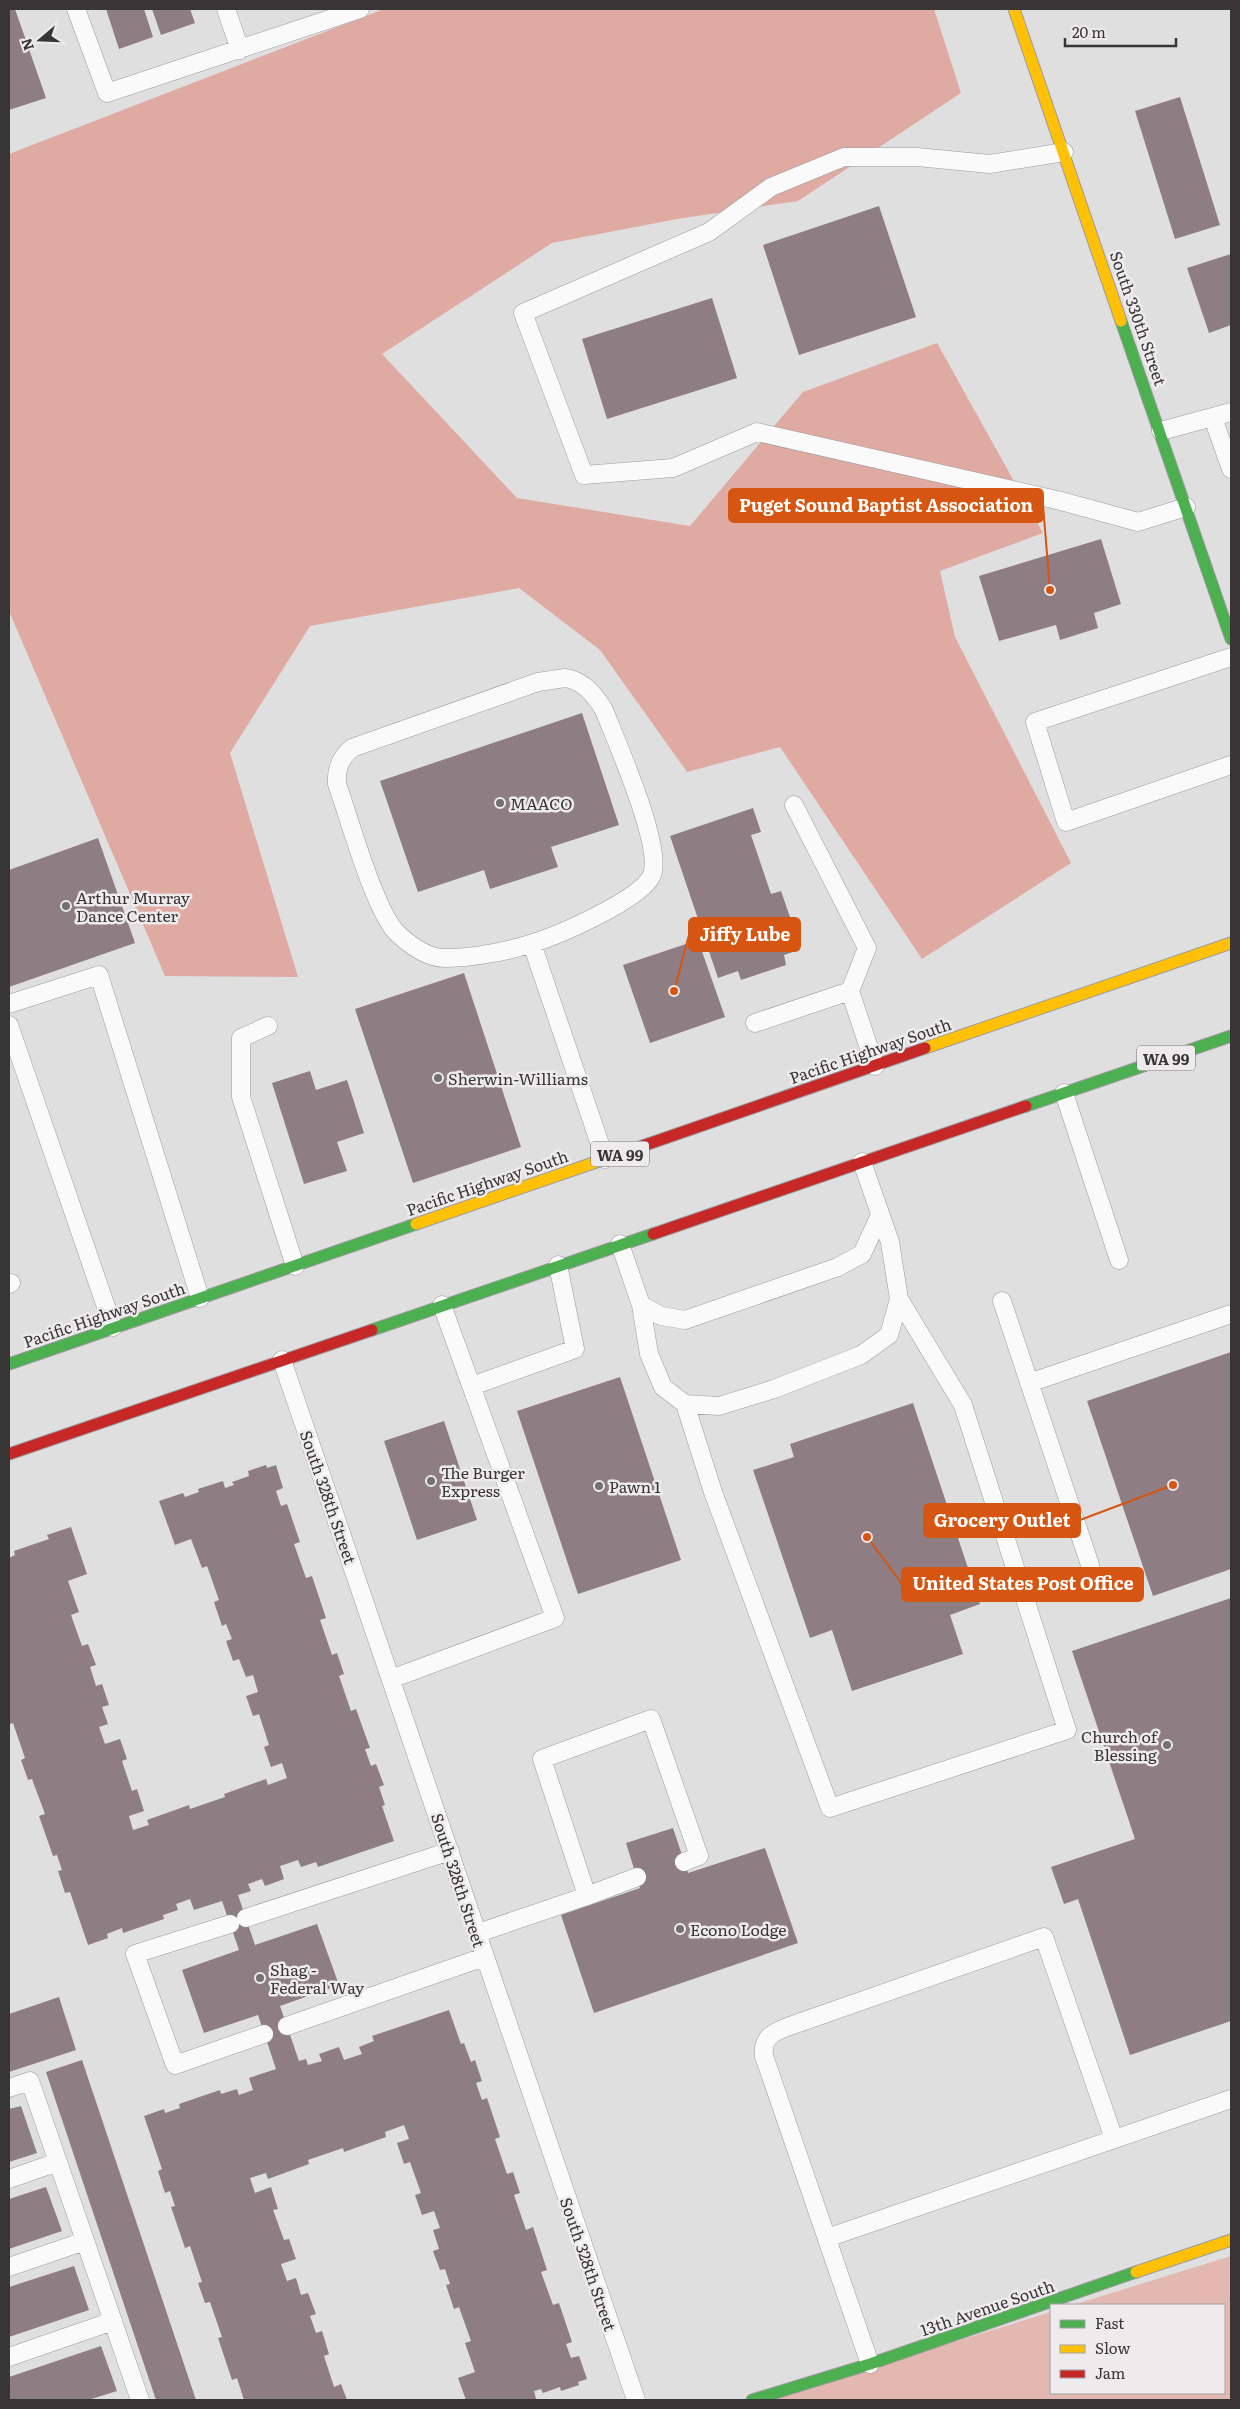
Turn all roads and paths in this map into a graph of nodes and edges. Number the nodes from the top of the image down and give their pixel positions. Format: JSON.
{"nodes":[{"id":1,"x":76,"y":9,"type":"edge"},
{"id":2,"x":226,"y":9,"type":"edge"},
{"id":3,"x":360,"y":9,"type":"edge"},
{"id":4,"x":1014,"y":9,"type":"edge"},
{"id":5,"x":240,"y":50,"type":"junction"},
{"id":6,"x":1064,"y":152,"type":"junction"},
{"id":7,"x":1231,"y":412,"type":"edge"},
{"id":8,"x":1213,"y":418,"type":"junction"},
{"id":9,"x":1161,"y":431,"type":"junction"},
{"id":10,"x":1231,"y":469,"type":"edge"},
{"id":11,"x":1186,"y":507,"type":"junction"},
{"id":12,"x":1231,"y":639,"type":"edge"},
{"id":13,"x":1231,"y":657,"type":"edge"},
{"id":14,"x":1231,"y":765,"type":"edge"},
{"id":15,"x":794,"y":805,"type":"dead end"},
{"id":16,"x":1231,"y":943,"type":"edge"},
{"id":17,"x":532,"y":944,"type":"junction"},
{"id":18,"x":850,"y":990,"type":"junction"},
{"id":19,"x":9,"y":1004,"type":"edge"},
{"id":20,"x":755,"y":1023,"type":"dead end"},
{"id":21,"x":9,"y":1025,"type":"edge"},
{"id":22,"x":268,"y":1026,"type":"dead end"},
{"id":23,"x":1231,"y":1036,"type":"edge"},
{"id":24,"x":875,"y":1066,"type":"junction"},
{"id":25,"x":1064,"y":1093,"type":"junction"},
{"id":26,"x":605,"y":1159,"type":"junction"},
{"id":27,"x":862,"y":1162,"type":"junction"},
{"id":28,"x":880,"y":1214,"type":"junction"},
{"id":29,"x":620,"y":1244,"type":"junction"},
{"id":30,"x":1119,"y":1260,"type":"dead end"},
{"id":31,"x":558,"y":1265,"type":"junction"},
{"id":32,"x":295,"y":1266,"type":"junction"},
{"id":33,"x":200,"y":1298,"type":"junction"},
{"id":34,"x":899,"y":1298,"type":"junction"},
{"id":35,"x":1002,"y":1301,"type":"dead end"},
{"id":36,"x":442,"y":1305,"type":"junction"},
{"id":37,"x":641,"y":1305,"type":"junction"},
{"id":38,"x":1231,"y":1314,"type":"edge"},
{"id":39,"x":113,"y":1327,"type":"junction"},
{"id":40,"x":282,"y":1360,"type":"junction"},
{"id":41,"x":9,"y":1364,"type":"edge"},
{"id":42,"x":1029,"y":1384,"type":"junction"},
{"id":43,"x":472,"y":1386,"type":"junction"},
{"id":44,"x":685,"y":1404,"type":"junction"},
{"id":45,"x":9,"y":1454,"type":"edge"},
{"id":46,"x":1090,"y":1566,"type":"dead end"},
{"id":47,"x":391,"y":1679,"type":"junction"},
{"id":48,"x":450,"y":1851,"type":"junction"},
{"id":49,"x":684,"y":1862,"type":"dead end"},
{"id":50,"x":637,"y":1876,"type":"dead end"},
{"id":51,"x":586,"y":1896,"type":"junction"},
{"id":52,"x":478,"y":1933,"type":"junction"},
{"id":53,"x":484,"y":1957,"type":"junction"},
{"id":54,"x":287,"y":2026,"type":"dead end"},
{"id":55,"x":264,"y":2034,"type":"dead end"},
{"id":56,"x":9,"y":2088,"type":"edge"},
{"id":57,"x":1231,"y":2099,"type":"edge"},
{"id":58,"x":1114,"y":2139,"type":"junction"},
{"id":59,"x":58,"y":2162,"type":"junction"},
{"id":60,"x":9,"y":2179,"type":"edge"},
{"id":61,"x":827,"y":2238,"type":"junction"},
{"id":62,"x":1231,"y":2240,"type":"edge"},
{"id":63,"x":85,"y":2241,"type":"junction"},
{"id":64,"x":9,"y":2267,"type":"edge"},
{"id":65,"x":113,"y":2321,"type":"junction"},
{"id":66,"x":9,"y":2357,"type":"edge"},
{"id":67,"x":870,"y":2364,"type":"junction"},
{"id":68,"x":140,"y":2400,"type":"edge"},
{"id":69,"x":636,"y":2400,"type":"edge"},
{"id":70,"x":752,"y":2400,"type":"edge"}],
"edges":[{"from":1,"to":5,"type":"lane"},
{"from":2,"to":5,"type":"lane"},
{"from":3,"to":5,"type":"lane"},
{"from":4,"to":6,"type":"main road","name":"South 330th Street"},
{"from":6,"to":9,"type":"main road","name":"South 330th Street"},
{"from":6,"to":11,"type":"lane"},
{"from":7,"to":8,"type":"lane"},
{"from":8,"to":9,"type":"lane"},
{"from":8,"to":10,"type":"lane"},
{"from":9,"to":11,"type":"main road","name":"South 330th Street"},
{"from":11,"to":12,"type":"main road","name":"South 330th Street"},
{"from":13,"to":14,"type":"lane"},
{"from":15,"to":18,"type":"lane"},
{"from":16,"to":24,"type":"main road","name":"Pacific Highway South","number":"WA 99"},
{"from":17,"to":17,"type":"lane"},
{"from":17,"to":26,"type":"lane"},
{"from":18,"to":20,"type":"lane"},
{"from":18,"to":24,"type":"lane"},
{"from":19,"to":33,"type":"lane"},
{"from":21,"to":39,"type":"lane"},
{"from":22,"to":32,"type":"lane"},
{"from":23,"to":25,"type":"main road","number":"WA 99"},
{"from":24,"to":26,"type":"main road","name":"Pacific Highway South","number":"WA 99"},
{"from":25,"to":27,"type":"main road","number":"WA 99"},
{"from":25,"to":30,"type":"lane"},
{"from":26,"to":32,"type":"main road","name":"Pacific Highway South","number":"WA 99"},
{"from":27,"to":28,"type":"lane"},
{"from":27,"to":29,"type":"main road","number":"WA 99"},
{"from":28,"to":34,"type":"lane"},
{"from":28,"to":37,"type":"lane"},
{"from":29,"to":31,"type":"main road","number":"WA 99"},
{"from":29,"to":37,"type":"lane"},
{"from":31,"to":36,"type":"main road","number":"WA 99"},
{"from":31,"to":43,"type":"lane"},
{"from":32,"to":33,"type":"main road","name":"Pacific Highway South","number":"WA 99"},
{"from":33,"to":39,"type":"main road","name":"Pacific Highway South","number":"WA 99"},
{"from":34,"to":44,"type":"lane"},
{"from":34,"to":44,"type":"lane"},
{"from":35,"to":42,"type":"lane"},
{"from":36,"to":40,"type":"main road","number":"WA 99"},
{"from":36,"to":43,"type":"lane"},
{"from":37,"to":44,"type":"lane"},
{"from":38,"to":42,"type":"lane"},
{"from":39,"to":41,"type":"main road","name":"Pacific Highway South","number":"WA 99"},
{"from":40,"to":45,"type":"main road","number":"WA 99"},
{"from":40,"to":47,"type":"lane","name":"South 328th Street"},
{"from":42,"to":46,"type":"lane"},
{"from":43,"to":47,"type":"lane"},
{"from":47,"to":48,"type":"lane","name":"South 328th Street"},
{"from":48,"to":52,"type":"lane","name":"South 328th Street"},
{"from":48,"to":55,"type":"lane"},
{"from":49,"to":51,"type":"lane"},
{"from":50,"to":51,"type":"lane"},
{"from":51,"to":52,"type":"lane"},
{"from":52,"to":53,"type":"lane","name":"South 328th Street"},
{"from":53,"to":54,"type":"lane"},
{"from":53,"to":69,"type":"lane","name":"South 328th Street"},
{"from":56,"to":59,"type":"lane"},
{"from":57,"to":58,"type":"lane"},
{"from":58,"to":61,"type":"lane"},
{"from":58,"to":61,"type":"lane"},
{"from":59,"to":60,"type":"lane"},
{"from":59,"to":63,"type":"lane"},
{"from":61,"to":67,"type":"lane"},
{"from":62,"to":67,"type":"main road","name":"13th Avenue South"},
{"from":63,"to":64,"type":"lane"},
{"from":63,"to":65,"type":"lane"},
{"from":65,"to":66,"type":"lane"},
{"from":65,"to":68,"type":"lane"},
{"from":67,"to":70,"type":"main road","name":"13th Avenue South"}]}
